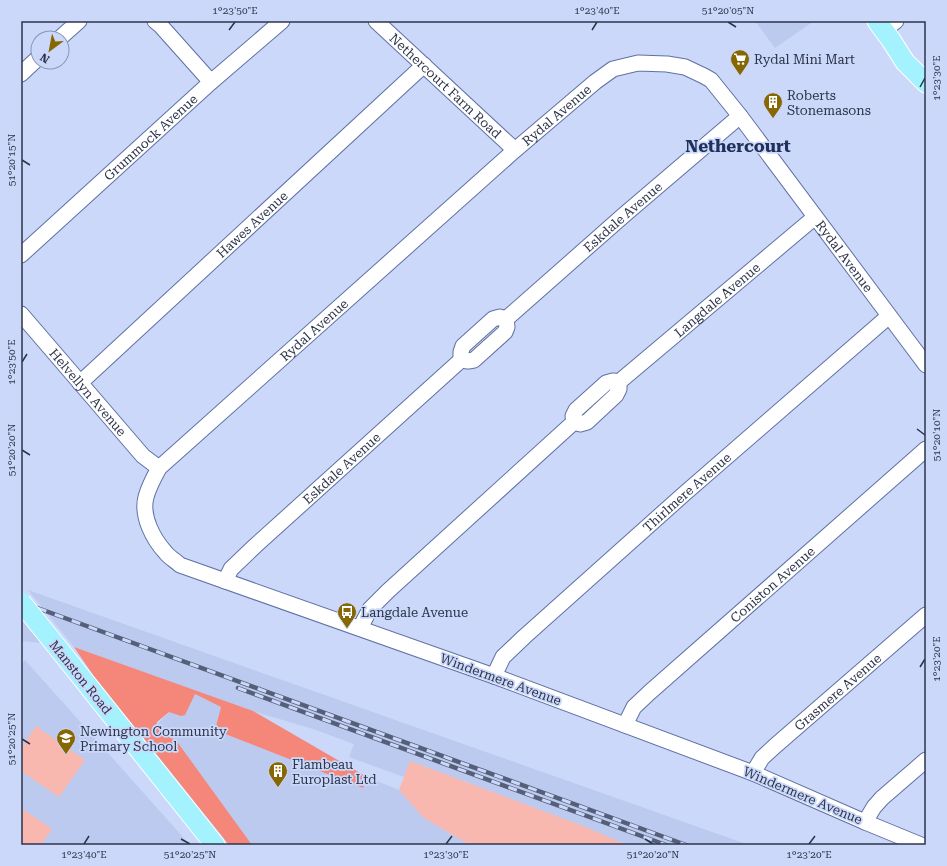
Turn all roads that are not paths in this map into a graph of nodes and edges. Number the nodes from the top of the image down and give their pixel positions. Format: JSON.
{"nodes":[{"id":1,"x":79,"y":21,"type":"edge"},
{"id":2,"x":155,"y":21,"type":"edge"},
{"id":3,"x":282,"y":21,"type":"edge"},
{"id":4,"x":376,"y":21,"type":"edge"},
{"id":5,"x":887,"y":28,"type":"edge"},
{"id":6,"x":69,"y":30,"type":"edge"},
{"id":7,"x":424,"y":65,"type":"junction"},
{"id":8,"x":30,"y":66,"type":"edge"},
{"id":9,"x":926,"y":70,"type":"edge"},
{"id":10,"x":21,"y":74,"type":"edge"},
{"id":11,"x":211,"y":82,"type":"junction"},
{"id":12,"x":926,"y":83,"type":"edge"},
{"id":13,"x":740,"y":116,"type":"junction"},
{"id":14,"x":515,"y":150,"type":"junction"},
{"id":15,"x":815,"y":217,"type":"junction"},
{"id":16,"x":21,"y":255,"type":"edge"},
{"id":17,"x":21,"y":314,"type":"edge"},
{"id":18,"x":889,"y":316,"type":"junction"},
{"id":19,"x":926,"y":365,"type":"edge"},
{"id":20,"x":80,"y":383,"type":"junction"},
{"id":21,"x":926,"y":449,"type":"edge"},
{"id":22,"x":159,"y":468,"type":"junction"},
{"id":23,"x":225,"y":581,"type":"junction"},
{"id":24,"x":21,"y":602,"type":"edge"},
{"id":25,"x":926,"y":615,"type":"edge"},
{"id":26,"x":360,"y":628,"type":"junction"},
{"id":27,"x":494,"y":676,"type":"junction"},
{"id":28,"x":625,"y":725,"type":"junction"},
{"id":29,"x":926,"y":760,"type":"edge"},
{"id":30,"x":753,"y":773,"type":"junction"},
{"id":31,"x":865,"y":822,"type":"junction"},
{"id":32,"x":215,"y":845,"type":"edge"},
{"id":33,"x":921,"y":845,"type":"edge"}],
"edges":[{"from":1,"to":6,"type":"street"},
{"from":2,"to":11,"type":"street"},
{"from":3,"to":11,"type":"street","name":"Grummock Avenue"},
{"from":4,"to":7,"type":"street","name":"Nethercourt Farm Road"},
{"from":5,"to":9,"type":"main road"},
{"from":5,"to":12,"type":"main road"},
{"from":7,"to":14,"type":"street","name":"Nethercourt Farm Road"},
{"from":7,"to":20,"type":"street","name":"Hawes Avenue"},
{"from":8,"to":10,"type":"street"},
{"from":11,"to":16,"type":"street","name":"Grummock Avenue"},
{"from":13,"to":14,"type":"street","name":"Rydal Avenue"},
{"from":13,"to":15,"type":"street","name":"Rydal Avenue"},
{"from":13,"to":23,"type":"street","name":"Eskdale Avenue"},
{"from":14,"to":22,"type":"street","name":"Rydal Avenue"},
{"from":15,"to":18,"type":"street","name":"Rydal Avenue"},
{"from":15,"to":26,"type":"street","name":"Langdale Avenue"},
{"from":17,"to":20,"type":"street","name":"Helvellyn Avenue"},
{"from":18,"to":19,"type":"street","name":"Rydal Avenue"},
{"from":18,"to":27,"type":"street","name":"Thirlmere Avenue"},
{"from":20,"to":22,"type":"street","name":"Helvellyn Avenue"},
{"from":21,"to":28,"type":"street","name":"Coniston Avenue"},
{"from":22,"to":23,"type":"street","name":"Windermere Avenue"},
{"from":23,"to":26,"type":"street","name":"Windermere Avenue"},
{"from":24,"to":32,"type":"main road","name":"Manston Road","bridge":true},
{"from":25,"to":30,"type":"street","name":"Grasmere Avenue"},
{"from":26,"to":27,"type":"street","name":"Windermere Avenue"},
{"from":27,"to":28,"type":"street","name":"Windermere Avenue"},
{"from":28,"to":30,"type":"street","name":"Windermere Avenue"},
{"from":29,"to":31,"type":"street"},
{"from":30,"to":31,"type":"street","name":"Windermere Avenue"},
{"from":31,"to":33,"type":"street","name":"Windermere Avenue"}]}
